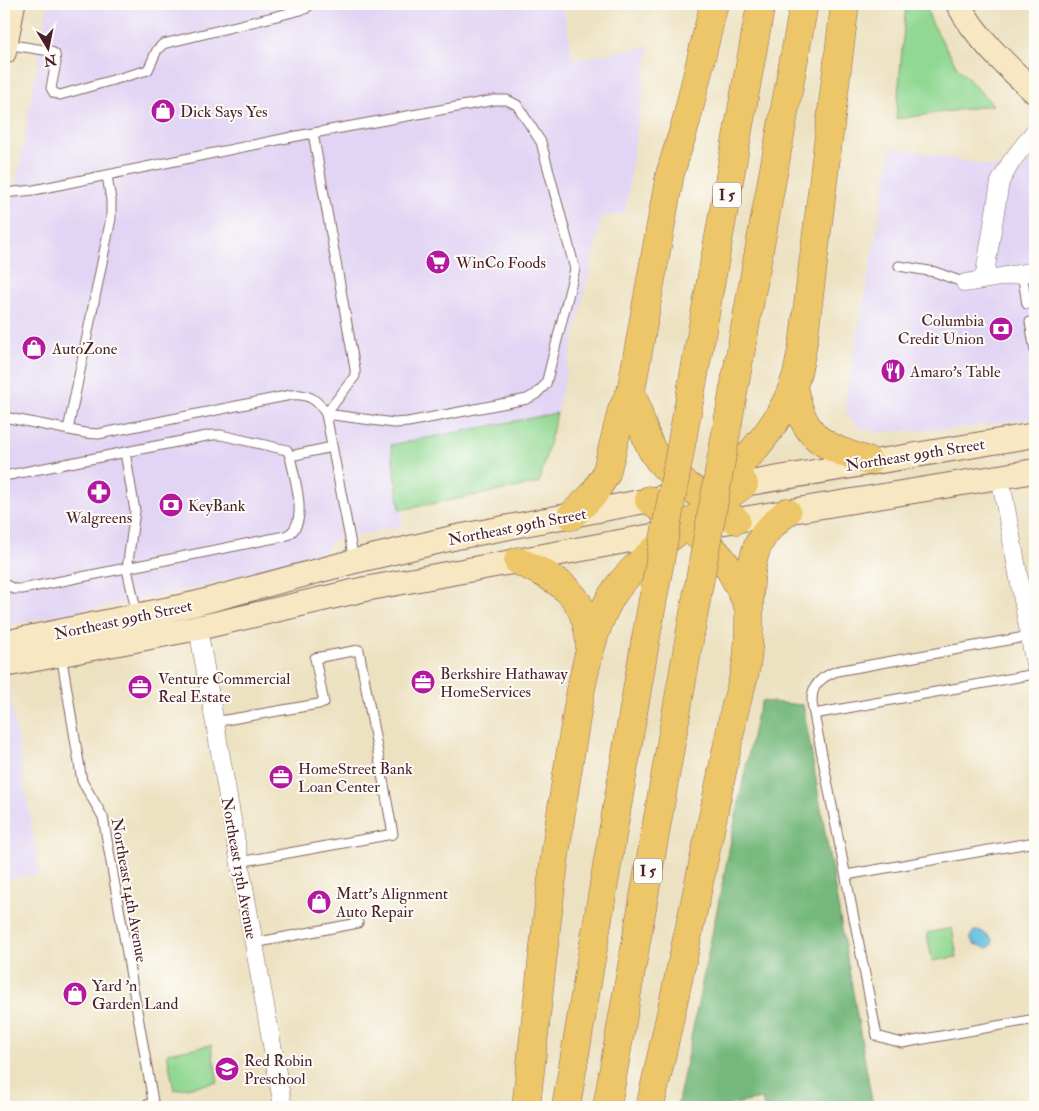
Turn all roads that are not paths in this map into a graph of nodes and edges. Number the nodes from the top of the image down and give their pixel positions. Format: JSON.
{"nodes":[{"id":1,"x":13,"y":4,"type":"edge"},
{"id":2,"x":311,"y":4,"type":"edge"},
{"id":3,"x":714,"y":4,"type":"edge"},
{"id":4,"x":761,"y":4,"type":"edge"},
{"id":5,"x":804,"y":4,"type":"edge"},
{"id":6,"x":846,"y":4,"type":"edge"},
{"id":7,"x":958,"y":4,"type":"edge"},
{"id":8,"x":5,"y":48,"type":"edge"},
{"id":9,"x":1035,"y":92,"type":"edge"},
{"id":10,"x":1035,"y":131,"type":"edge"},
{"id":11,"x":313,"y":133,"type":"junction"},
{"id":12,"x":106,"y":176,"type":"junction"},
{"id":13,"x":4,"y":193,"type":"edge"},
{"id":14,"x":899,"y":266,"type":"dead end"},
{"id":15,"x":1028,"y":272,"type":"edge"},
{"id":16,"x":984,"y":279,"type":"junction"},
{"id":17,"x":965,"y":283,"type":"joint"},
{"id":18,"x":1027,"y":304,"type":"dead end"},
{"id":19,"x":1030,"y":322,"type":"dead end"},
{"id":20,"x":1035,"y":351,"type":"edge"},
{"id":21,"x":793,"y":386,"type":"junction"},
{"id":22,"x":631,"y":391,"type":"junction"},
{"id":23,"x":326,"y":414,"type":"junction"},
{"id":24,"x":4,"y":417,"type":"edge"},
{"id":25,"x":68,"y":430,"type":"junction"},
{"id":26,"x":1035,"y":435,"type":"edge"},
{"id":27,"x":332,"y":448,"type":"junction"},
{"id":28,"x":125,"y":452,"type":"junction"},
{"id":29,"x":290,"y":456,"type":"junction"},
{"id":30,"x":868,"y":461,"type":"junction"},
{"id":31,"x":1035,"y":471,"type":"edge"},
{"id":32,"x":4,"y":476,"type":"edge"},
{"id":33,"x":1000,"y":476,"type":"junction"},
{"id":34,"x":744,"y":484,"type":"joint"},
{"id":35,"x":649,"y":500,"type":"junction"},
{"id":36,"x":714,"y":500,"type":"junction"},
{"id":37,"x":787,"y":512,"type":"junction"},
{"id":38,"x":571,"y":516,"type":"junction"},
{"id":39,"x":683,"y":526,"type":"junction"},
{"id":40,"x":654,"y":536,"type":"joint"},
{"id":41,"x":518,"y":561,"type":"junction"},
{"id":42,"x":350,"y":562,"type":"junction"},
{"id":43,"x":127,"y":568,"type":"junction"},
{"id":44,"x":4,"y":584,"type":"edge"},
{"id":45,"x":750,"y":610,"type":"junction"},
{"id":46,"x":137,"y":616,"type":"junction"},
{"id":47,"x":198,"y":628,"type":"junction"},
{"id":48,"x":1030,"y":636,"type":"junction"},
{"id":49,"x":4,"y":643,"type":"edge"},
{"id":50,"x":590,"y":647,"type":"junction"},
{"id":51,"x":61,"y":654,"type":"junction"},
{"id":52,"x":4,"y":665,"type":"edge"},
{"id":53,"x":1035,"y":665,"type":"edge"},
{"id":54,"x":1035,"y":674,"type":"edge"},
{"id":55,"x":814,"y":714,"type":"junction"},
{"id":56,"x":214,"y":722,"type":"junction"},
{"id":57,"x":1035,"y":842,"type":"edge"},
{"id":58,"x":239,"y":862,"type":"junction"},
{"id":59,"x":846,"y":875,"type":"junction"},
{"id":60,"x":358,"y":924,"type":"dead end"},
{"id":61,"x":254,"y":943,"type":"junction"},
{"id":62,"x":1035,"y":1019,"type":"edge"},
{"id":63,"x":154,"y":1105,"type":"edge"},
{"id":64,"x":143,"y":1107,"type":"edge"},
{"id":65,"x":283,"y":1107,"type":"edge"},
{"id":66,"x":526,"y":1107,"type":"edge"},
{"id":67,"x":566,"y":1107,"type":"edge"},
{"id":68,"x":607,"y":1107,"type":"edge"},
{"id":69,"x":650,"y":1107,"type":"edge"}],
"edges":[{"from":1,"to":8,"type":"main road"},
{"from":2,"to":8,"type":"lane"},
{"from":3,"to":22,"type":"highway"},
{"from":4,"to":67,"type":"highway","number":"I 5","bridge":true},
{"from":5,"to":68,"type":"highway","number":"I 5","bridge":true},
{"from":6,"to":21,"type":"highway"},
{"from":7,"to":9,"type":"main road"},
{"from":10,"to":16,"type":"street"},
{"from":11,"to":12,"type":"lane"},
{"from":11,"to":23,"type":"lane"},
{"from":11,"to":23,"type":"lane"},
{"from":12,"to":13,"type":"lane"},
{"from":12,"to":25,"type":"lane"},
{"from":14,"to":17,"type":"lane"},
{"from":15,"to":16,"type":"street"},
{"from":15,"to":18,"type":"lane"},
{"from":16,"to":17,"type":"street"},
{"from":19,"to":20,"type":"lane"},
{"from":21,"to":30,"type":"highway"},
{"from":21,"to":36,"type":"highway"},
{"from":22,"to":36,"type":"highway"},
{"from":22,"to":38,"type":"highway"},
{"from":23,"to":25,"type":"lane"},
{"from":23,"to":27,"type":"lane"},
{"from":24,"to":25,"type":"lane"},
{"from":26,"to":30,"type":"main road","name":"Northeast 99th Street"},
{"from":27,"to":29,"type":"lane"},
{"from":27,"to":42,"type":"lane"},
{"from":28,"to":29,"type":"lane"},
{"from":28,"to":32,"type":"lane"},
{"from":28,"to":43,"type":"lane"},
{"from":29,"to":43,"type":"lane"},
{"from":30,"to":34,"type":"main road","name":"Northeast 99th Street"},
{"from":31,"to":33,"type":"main road","name":"Northeast 99th Street"},
{"from":33,"to":37,"type":"main road","name":"Northeast 99th Street"},
{"from":33,"to":48,"type":"street"},
{"from":34,"to":36,"type":"highway"},
{"from":35,"to":36,"type":"main road","name":"Northeast 99th Street"},
{"from":35,"to":38,"type":"main road","name":"Northeast 99th Street"},
{"from":35,"to":39,"type":"highway"},
{"from":36,"to":37,"type":"main road","name":"Northeast 99th Street"},
{"from":36,"to":39,"type":"highway"},
{"from":36,"to":39,"type":"main road","name":"Northeast 99th Street"},
{"from":37,"to":45,"type":"highway"},
{"from":38,"to":42,"type":"main road","name":"Northeast 99th Street"},
{"from":39,"to":40,"type":"highway"},
{"from":39,"to":45,"type":"highway"},
{"from":39,"to":50,"type":"highway"},
{"from":40,"to":41,"type":"main road","name":"Northeast 99th Street"},
{"from":41,"to":47,"type":"main road","name":"Northeast 99th Street"},
{"from":41,"to":50,"type":"highway"},
{"from":42,"to":46,"type":"main road","name":"Northeast 99th Street"},
{"from":42,"to":47,"type":"main road"},
{"from":43,"to":44,"type":"lane"},
{"from":43,"to":46,"type":"lane"},
{"from":45,"to":69,"type":"highway"},
{"from":46,"to":49,"type":"main road","name":"Northeast 99th Street"},
{"from":47,"to":51,"type":"main road","name":"Northeast 99th Street"},
{"from":47,"to":56,"type":"street","name":"Northeast 13th Avenue"},
{"from":48,"to":53,"type":"street"},
{"from":48,"to":55,"type":"lane"},
{"from":50,"to":66,"type":"highway"},
{"from":51,"to":52,"type":"main road","name":"Northeast 99th Street"},
{"from":51,"to":63,"type":"lane","name":"Northeast 14th Avenue"},
{"from":54,"to":55,"type":"lane"},
{"from":55,"to":59,"type":"lane"},
{"from":56,"to":58,"type":"street","name":"Northeast 13th Avenue"},
{"from":56,"to":58,"type":"lane"},
{"from":57,"to":59,"type":"lane"},
{"from":58,"to":61,"type":"street","name":"Northeast 13th Avenue"},
{"from":59,"to":62,"type":"lane"},
{"from":60,"to":61,"type":"lane"},
{"from":61,"to":65,"type":"street","name":"Northeast 13th Avenue"},
{"from":63,"to":64,"type":"lane"}]}
